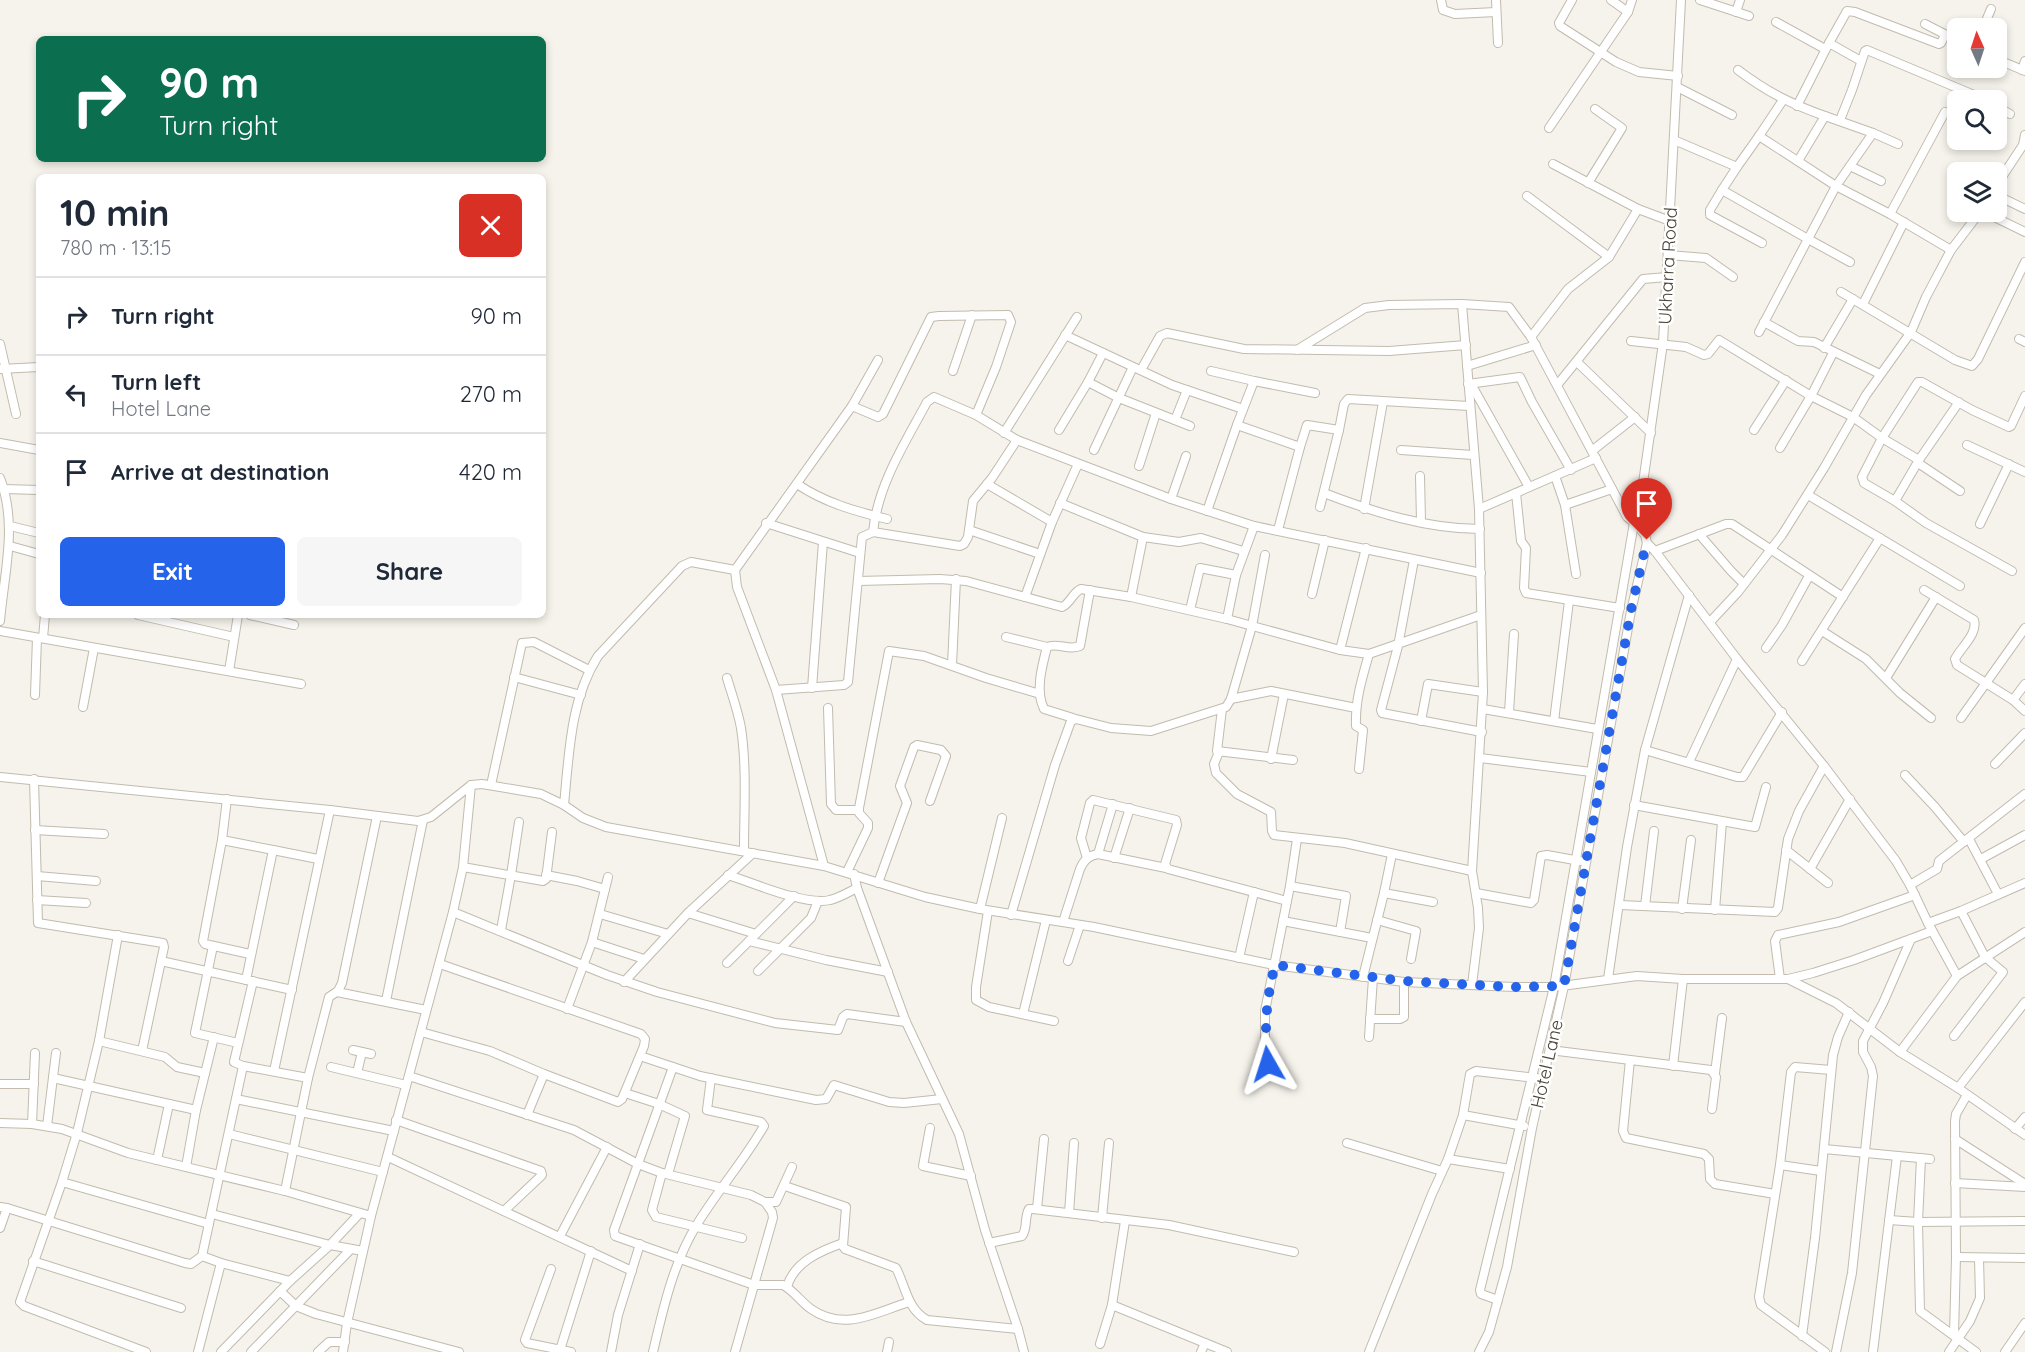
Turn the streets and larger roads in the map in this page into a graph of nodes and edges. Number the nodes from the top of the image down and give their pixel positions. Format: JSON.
{"nodes":[{"id":1,"x":1441,"y":0,"type":"edge"},
{"id":2,"x":1496,"y":0,"type":"edge"},
{"id":3,"x":1572,"y":0,"type":"edge"},
{"id":4,"x":1611,"y":0,"type":"edge"},
{"id":5,"x":1632,"y":0,"type":"edge"},
{"id":6,"x":1681,"y":0,"type":"edge"},
{"id":7,"x":1700,"y":0,"type":"edge"},
{"id":8,"x":1740,"y":0,"type":"edge"},
{"id":9,"x":1991,"y":9,"type":"dead end"},
{"id":10,"x":1496,"y":12,"type":"junction"},
{"id":11,"x":1628,"y":12,"type":"junction"},
{"id":12,"x":1736,"y":12,"type":"junction"},
{"id":13,"x":1749,"y":16,"type":"dead end"},
{"id":14,"x":1987,"y":18,"type":"edge"},
{"id":15,"x":1776,"y":22,"type":"dead end"},
{"id":16,"x":1925,"y":24,"type":"dead end"},
{"id":17,"x":1945,"y":35,"type":"joint"},
{"id":18,"x":1498,"y":44,"type":"dead end"},
{"id":19,"x":1827,"y":46,"type":"junction"},
{"id":20,"x":1600,"y":52,"type":"junction"},
{"id":21,"x":1862,"y":61,"type":"junction"},
{"id":22,"x":2025,"y":61,"type":"edge"},
{"id":23,"x":2007,"y":63,"type":"edge"},
{"id":24,"x":1738,"y":69,"type":"dead end"},
{"id":25,"x":2023,"y":70,"type":"edge"},
{"id":26,"x":1678,"y":76,"type":"junction"},
{"id":27,"x":1677,"y":87,"type":"junction"},
{"id":28,"x":1962,"y":90,"type":"edge"},
{"id":29,"x":1783,"y":100,"type":"junction"},
{"id":30,"x":1797,"y":106,"type":"junction"},
{"id":31,"x":1595,"y":109,"type":"dead end"},
{"id":32,"x":1945,"y":112,"type":"dead end"},
{"id":33,"x":2007,"y":112,"type":"edge"},
{"id":34,"x":2010,"y":114,"type":"dead end"},
{"id":35,"x":1732,"y":115,"type":"dead end"},
{"id":36,"x":1825,"y":116,"type":"junction"},
{"id":37,"x":1840,"y":120,"type":"junction"},
{"id":38,"x":1549,"y":128,"type":"dead end"},
{"id":39,"x":1874,"y":133,"type":"junction"},
{"id":40,"x":2025,"y":135,"type":"edge"},
{"id":41,"x":1760,"y":136,"type":"junction"},
{"id":42,"x":1674,"y":140,"type":"junction"},
{"id":43,"x":1898,"y":144,"type":"dead end"},
{"id":44,"x":2024,"y":145,"type":"edge"},
{"id":45,"x":1798,"y":161,"type":"junction"},
{"id":46,"x":1553,"y":164,"type":"dead end"},
{"id":47,"x":1850,"y":166,"type":"junction"},
{"id":48,"x":1737,"y":167,"type":"junction"},
{"id":49,"x":2007,"y":170,"type":"edge"},
{"id":50,"x":1881,"y":182,"type":"dead end"},
{"id":51,"x":1588,"y":183,"type":"junction"},
{"id":52,"x":1836,"y":186,"type":"junction"},
{"id":53,"x":1722,"y":190,"type":"junction"},
{"id":54,"x":1527,"y":196,"type":"dead end"},
{"id":55,"x":2007,"y":200,"type":"edge"},
{"id":56,"x":1638,"y":209,"type":"junction"},
{"id":57,"x":2025,"y":209,"type":"edge"},
{"id":58,"x":1890,"y":214,"type":"junction"},
{"id":59,"x":1670,"y":221,"type":"junction"},
{"id":60,"x":1904,"y":222,"type":"junction"},
{"id":61,"x":1974,"y":222,"type":"edge"},
{"id":62,"x":2004,"y":222,"type":"edge"},
{"id":63,"x":2025,"y":232,"type":"edge"},
{"id":64,"x":1808,"y":238,"type":"junction"},
{"id":65,"x":1762,"y":243,"type":"dead end"},
{"id":66,"x":1951,"y":250,"type":"junction"},
{"id":67,"x":1668,"y":255,"type":"junction"},
{"id":68,"x":1609,"y":257,"type":"junction"},
{"id":69,"x":1850,"y":262,"type":"dead end"},
{"id":70,"x":2025,"y":262,"type":"edge"},
{"id":71,"x":2022,"y":276,"type":"edge"},
{"id":72,"x":1667,"y":277,"type":"junction"},
{"id":73,"x":1733,"y":277,"type":"dead end"},
{"id":74,"x":1841,"y":292,"type":"dead end"},
{"id":75,"x":1853,"y":299,"type":"junction"},
{"id":76,"x":1462,"y":304,"type":"junction"},
{"id":77,"x":1863,"y":304,"type":"junction"},
{"id":78,"x":972,"y":315,"type":"junction"},
{"id":79,"x":1077,"y":317,"type":"dead end"},
{"id":80,"x":1764,"y":322,"type":"junction"},
{"id":81,"x":1759,"y":332,"type":"dead end"},
{"id":82,"x":1911,"y":332,"type":"junction"},
{"id":83,"x":1065,"y":335,"type":"junction"},
{"id":84,"x":1534,"y":341,"type":"junction"},
{"id":85,"x":1631,"y":341,"type":"dead end"},
{"id":86,"x":1663,"y":343,"type":"junction"},
{"id":87,"x":0,"y":344,"type":"edge"},
{"id":88,"x":1466,"y":345,"type":"junction"},
{"id":89,"x":1824,"y":348,"type":"junction"},
{"id":90,"x":1298,"y":350,"type":"junction"},
{"id":91,"x":1103,"y":353,"type":"junction"},
{"id":92,"x":1833,"y":353,"type":"junction"},
{"id":93,"x":878,"y":360,"type":"dead end"},
{"id":94,"x":1577,"y":362,"type":"junction"},
{"id":95,"x":1467,"y":366,"type":"junction"},
{"id":96,"x":36,"y":367,"type":"edge"},
{"id":97,"x":3,"y":368,"type":"edge"},
{"id":98,"x":1137,"y":369,"type":"junction"},
{"id":99,"x":953,"y":371,"type":"dead end"},
{"id":100,"x":1211,"y":371,"type":"dead end"},
{"id":101,"x":1880,"y":374,"type":"junction"},
{"id":102,"x":1786,"y":380,"type":"junction"},
{"id":103,"x":1254,"y":381,"type":"junction"},
{"id":104,"x":1088,"y":382,"type":"junction"},
{"id":105,"x":1469,"y":384,"type":"junction"},
{"id":106,"x":1558,"y":384,"type":"junction"},
{"id":107,"x":1187,"y":390,"type":"junction"},
{"id":108,"x":1315,"y":393,"type":"dead end"},
{"id":109,"x":1811,"y":396,"type":"junction"},
{"id":110,"x":2025,"y":396,"type":"edge"},
{"id":111,"x":1119,"y":398,"type":"junction"},
{"id":112,"x":1383,"y":402,"type":"junction"},
{"id":113,"x":1959,"y":402,"type":"junction"},
{"id":114,"x":852,"y":406,"type":"junction"},
{"id":115,"x":1469,"y":406,"type":"junction"},
{"id":116,"x":1243,"y":409,"type":"junction"},
{"id":117,"x":1156,"y":413,"type":"junction"},
{"id":118,"x":16,"y":414,"type":"dead end"},
{"id":119,"x":976,"y":415,"type":"junction"},
{"id":120,"x":1635,"y":417,"type":"junction"},
{"id":121,"x":1853,"y":417,"type":"junction"},
{"id":122,"x":1175,"y":420,"type":"junction"},
{"id":123,"x":1237,"y":425,"type":"junction"},
{"id":124,"x":1190,"y":426,"type":"dead end"},
{"id":125,"x":1059,"y":430,"type":"dead end"},
{"id":126,"x":1339,"y":430,"type":"junction"},
{"id":127,"x":1754,"y":430,"type":"dead end"},
{"id":128,"x":1004,"y":433,"type":"junction"},
{"id":129,"x":1651,"y":433,"type":"junction"},
{"id":130,"x":1882,"y":438,"type":"junction"},
{"id":131,"x":1017,"y":440,"type":"junction"},
{"id":132,"x":0,"y":443,"type":"edge"},
{"id":133,"x":1967,"y":445,"type":"dead end"},
{"id":134,"x":1300,"y":447,"type":"junction"},
{"id":135,"x":1780,"y":448,"type":"dead end"},
{"id":136,"x":36,"y":449,"type":"edge"},
{"id":137,"x":1094,"y":450,"type":"dead end"},
{"id":138,"x":1401,"y":450,"type":"dead end"},
{"id":139,"x":1595,"y":454,"type":"junction"},
{"id":140,"x":1473,"y":455,"type":"junction"},
{"id":141,"x":1186,"y":456,"type":"dead end"},
{"id":142,"x":1919,"y":462,"type":"junction"},
{"id":143,"x":1078,"y":464,"type":"junction"},
{"id":144,"x":2009,"y":464,"type":"junction"},
{"id":145,"x":1139,"y":466,"type":"dead end"},
{"id":146,"x":1570,"y":470,"type":"junction"},
{"id":147,"x":2025,"y":472,"type":"edge"},
{"id":148,"x":1420,"y":476,"type":"dead end"},
{"id":149,"x":1555,"y":476,"type":"junction"},
{"id":150,"x":0,"y":478,"type":"edge"},
{"id":151,"x":797,"y":484,"type":"junction"},
{"id":152,"x":987,"y":484,"type":"junction"},
{"id":153,"x":1529,"y":488,"type":"junction"},
{"id":154,"x":4,"y":489,"type":"junction"},
{"id":155,"x":1612,"y":489,"type":"junction"},
{"id":156,"x":36,"y":490,"type":"edge"},
{"id":157,"x":1960,"y":491,"type":"dead end"},
{"id":158,"x":1324,"y":493,"type":"junction"},
{"id":159,"x":1516,"y":493,"type":"junction"},
{"id":160,"x":1809,"y":495,"type":"junction"},
{"id":161,"x":1171,"y":499,"type":"junction"},
{"id":162,"x":1895,"y":501,"type":"junction"},
{"id":163,"x":1060,"y":503,"type":"junction"},
{"id":164,"x":1565,"y":505,"type":"junction"},
{"id":165,"x":1320,"y":507,"type":"dead end"},
{"id":166,"x":1364,"y":508,"type":"junction"},
{"id":167,"x":1479,"y":509,"type":"junction"},
{"id":168,"x":1207,"y":511,"type":"junction"},
{"id":169,"x":875,"y":516,"type":"junction"},
{"id":170,"x":887,"y":519,"type":"dead end"},
{"id":171,"x":1421,"y":521,"type":"junction"},
{"id":172,"x":1052,"y":522,"type":"junction"},
{"id":173,"x":766,"y":523,"type":"junction"},
{"id":174,"x":1980,"y":524,"type":"dead end"},
{"id":175,"x":10,"y":526,"type":"junction"},
{"id":176,"x":1254,"y":526,"type":"junction"},
{"id":177,"x":1638,"y":527,"type":"junction"},
{"id":178,"x":1480,"y":529,"type":"junction"},
{"id":179,"x":969,"y":530,"type":"junction"},
{"id":180,"x":1278,"y":530,"type":"junction"},
{"id":181,"x":36,"y":532,"type":"edge"},
{"id":182,"x":873,"y":532,"type":"junction"},
{"id":183,"x":1700,"y":534,"type":"junction"},
{"id":184,"x":1143,"y":537,"type":"junction"},
{"id":185,"x":1880,"y":538,"type":"junction"},
{"id":186,"x":1325,"y":540,"type":"junction"},
{"id":187,"x":823,"y":542,"type":"junction"},
{"id":188,"x":1647,"y":543,"type":"junction"},
{"id":189,"x":10,"y":546,"type":"junction"},
{"id":190,"x":1366,"y":548,"type":"junction"},
{"id":191,"x":1772,"y":550,"type":"junction"},
{"id":192,"x":1243,"y":551,"type":"junction"},
{"id":193,"x":1655,"y":551,"type":"junction"},
{"id":194,"x":36,"y":553,"type":"edge"},
{"id":195,"x":860,"y":553,"type":"junction"},
{"id":196,"x":1040,"y":554,"type":"junction"},
{"id":197,"x":1265,"y":555,"type":"dead end"},
{"id":198,"x":1414,"y":560,"type":"junction"},
{"id":199,"x":735,"y":570,"type":"junction"},
{"id":200,"x":2012,"y":571,"type":"dead end"},
{"id":201,"x":1481,"y":573,"type":"junction"},
{"id":202,"x":1576,"y":574,"type":"dead end"},
{"id":203,"x":1236,"y":575,"type":"junction"},
{"id":204,"x":1809,"y":576,"type":"junction"},
{"id":205,"x":956,"y":579,"type":"junction"},
{"id":206,"x":2,"y":581,"type":"edge"},
{"id":207,"x":858,"y":581,"type":"junction"},
{"id":208,"x":1744,"y":584,"type":"junction"},
{"id":209,"x":1960,"y":586,"type":"dead end"},
{"id":210,"x":1090,"y":590,"type":"junction"},
{"id":211,"x":1924,"y":590,"type":"dead end"},
{"id":212,"x":1312,"y":594,"type":"dead end"},
{"id":213,"x":1689,"y":595,"type":"junction"},
{"id":214,"x":1025,"y":597,"type":"junction"},
{"id":215,"x":1131,"y":597,"type":"junction"},
{"id":216,"x":1843,"y":597,"type":"junction"},
{"id":217,"x":1936,"y":597,"type":"junction"},
{"id":218,"x":1569,"y":601,"type":"junction"},
{"id":219,"x":1,"y":604,"type":"edge"},
{"id":220,"x":1620,"y":608,"type":"junction"},
{"id":221,"x":1190,"y":610,"type":"junction"},
{"id":222,"x":1481,"y":615,"type":"junction"},
{"id":223,"x":44,"y":618,"type":"edge"},
{"id":224,"x":151,"y":618,"type":"edge"},
{"id":225,"x":237,"y":618,"type":"edge"},
{"id":226,"x":263,"y":618,"type":"edge"},
{"id":227,"x":1227,"y":619,"type":"junction"},
{"id":228,"x":0,"y":621,"type":"edge"},
{"id":229,"x":1710,"y":622,"type":"junction"},
{"id":230,"x":294,"y":625,"type":"dead end"},
{"id":231,"x":1252,"y":626,"type":"junction"},
{"id":232,"x":2025,"y":628,"type":"edge"},
{"id":233,"x":0,"y":631,"type":"edge"},
{"id":234,"x":1822,"y":631,"type":"junction"},
{"id":235,"x":1514,"y":634,"type":"dead end"},
{"id":236,"x":1006,"y":637,"type":"dead end"},
{"id":237,"x":40,"y":638,"type":"junction"},
{"id":238,"x":234,"y":638,"type":"junction"},
{"id":239,"x":1398,"y":646,"type":"junction"},
{"id":240,"x":1047,"y":647,"type":"junction"},
{"id":241,"x":94,"y":648,"type":"junction"},
{"id":242,"x":1766,"y":648,"type":"dead end"},
{"id":243,"x":1340,"y":650,"type":"junction"},
{"id":244,"x":1369,"y":654,"type":"junction"},
{"id":245,"x":1737,"y":658,"type":"junction"},
{"id":246,"x":1802,"y":661,"type":"dead end"},
{"id":247,"x":952,"y":665,"type":"junction"},
{"id":248,"x":589,"y":670,"type":"junction"},
{"id":249,"x":229,"y":671,"type":"junction"},
{"id":250,"x":514,"y":677,"type":"junction"},
{"id":251,"x":727,"y":678,"type":"dead end"},
{"id":252,"x":1886,"y":678,"type":"junction"},
{"id":253,"x":302,"y":684,"type":"dead end"},
{"id":254,"x":1986,"y":684,"type":"junction"},
{"id":255,"x":2025,"y":684,"type":"edge"},
{"id":256,"x":812,"y":688,"type":"junction"},
{"id":257,"x":776,"y":690,"type":"junction"},
{"id":258,"x":1483,"y":692,"type":"junction"},
{"id":259,"x":1040,"y":694,"type":"junction"},
{"id":260,"x":1284,"y":694,"type":"junction"},
{"id":261,"x":35,"y":695,"type":"dead end"},
{"id":262,"x":581,"y":695,"type":"junction"},
{"id":263,"x":1230,"y":699,"type":"junction"},
{"id":264,"x":2013,"y":700,"type":"junction"},
{"id":265,"x":83,"y":707,"type":"dead end"},
{"id":266,"x":828,"y":708,"type":"dead end"},
{"id":267,"x":1356,"y":708,"type":"junction"},
{"id":268,"x":1483,"y":709,"type":"junction"},
{"id":269,"x":1222,"y":710,"type":"junction"},
{"id":270,"x":2025,"y":711,"type":"edge"},
{"id":271,"x":1509,"y":712,"type":"junction"},
{"id":272,"x":1782,"y":712,"type":"junction"},
{"id":273,"x":1931,"y":717,"type":"dead end"},
{"id":274,"x":1073,"y":718,"type":"junction"},
{"id":275,"x":1961,"y":718,"type":"dead end"},
{"id":276,"x":1420,"y":721,"type":"junction"},
{"id":277,"x":1554,"y":721,"type":"junction"},
{"id":278,"x":1597,"y":729,"type":"junction"},
{"id":279,"x":1482,"y":732,"type":"junction"},
{"id":280,"x":2025,"y":733,"type":"edge"},
{"id":281,"x":1645,"y":750,"type":"junction"},
{"id":282,"x":1219,"y":752,"type":"junction"},
{"id":283,"x":1480,"y":758,"type":"junction"},
{"id":284,"x":1271,"y":759,"type":"junction"},
{"id":285,"x":1293,"y":760,"type":"dead end"},
{"id":286,"x":1689,"y":762,"type":"junction"},
{"id":287,"x":1995,"y":764,"type":"dead end"},
{"id":288,"x":1824,"y":766,"type":"junction"},
{"id":289,"x":1359,"y":769,"type":"dead end"},
{"id":290,"x":1591,"y":772,"type":"junction"},
{"id":291,"x":1905,"y":775,"type":"dead end"},
{"id":292,"x":0,"y":777,"type":"edge"},
{"id":293,"x":34,"y":779,"type":"junction"},
{"id":294,"x":471,"y":785,"type":"junction"},
{"id":295,"x":491,"y":785,"type":"junction"},
{"id":296,"x":1766,"y":787,"type":"dead end"},
{"id":297,"x":2025,"y":794,"type":"edge"},
{"id":298,"x":227,"y":799,"type":"junction"},
{"id":299,"x":1850,"y":799,"type":"junction"},
{"id":300,"x":930,"y":801,"type":"dead end"},
{"id":301,"x":1113,"y":804,"type":"junction"},
{"id":302,"x":564,"y":805,"type":"junction"},
{"id":303,"x":1634,"y":806,"type":"junction"},
{"id":304,"x":1130,"y":808,"type":"junction"},
{"id":305,"x":330,"y":810,"type":"junction"},
{"id":306,"x":859,"y":810,"type":"junction"},
{"id":307,"x":376,"y":816,"type":"junction"},
{"id":308,"x":1002,"y":818,"type":"dead end"},
{"id":309,"x":423,"y":820,"type":"junction"},
{"id":310,"x":519,"y":822,"type":"dead end"},
{"id":311,"x":1722,"y":822,"type":"junction"},
{"id":312,"x":35,"y":830,"type":"junction"},
{"id":313,"x":1654,"y":831,"type":"dead end"},
{"id":314,"x":552,"y":832,"type":"dead end"},
{"id":315,"x":104,"y":834,"type":"dead end"},
{"id":316,"x":2025,"y":835,"type":"edge"},
{"id":317,"x":1297,"y":839,"type":"junction"},
{"id":318,"x":222,"y":840,"type":"junction"},
{"id":319,"x":1691,"y":840,"type":"dead end"},
{"id":320,"x":1967,"y":841,"type":"junction"},
{"id":321,"x":273,"y":850,"type":"junction"},
{"id":322,"x":1786,"y":850,"type":"junction"},
{"id":323,"x":744,"y":851,"type":"junction"},
{"id":324,"x":753,"y":853,"type":"junction"},
{"id":325,"x":1098,"y":854,"type":"junction"},
{"id":326,"x":1392,"y":854,"type":"junction"},
{"id":327,"x":1087,"y":858,"type":"junction"},
{"id":328,"x":1114,"y":858,"type":"junction"},
{"id":329,"x":318,"y":859,"type":"junction"},
{"id":330,"x":1981,"y":860,"type":"junction"},
{"id":331,"x":1582,"y":861,"type":"junction"},
{"id":332,"x":824,"y":866,"type":"junction"},
{"id":333,"x":463,"y":867,"type":"junction"},
{"id":334,"x":1166,"y":868,"type":"junction"},
{"id":335,"x":1810,"y":868,"type":"junction"},
{"id":336,"x":1472,"y":871,"type":"junction"},
{"id":337,"x":850,"y":873,"type":"junction"},
{"id":338,"x":511,"y":875,"type":"junction"},
{"id":339,"x":546,"y":875,"type":"junction"},
{"id":340,"x":728,"y":875,"type":"junction"},
{"id":341,"x":37,"y":876,"type":"junction"},
{"id":342,"x":608,"y":877,"type":"dead end"},
{"id":343,"x":96,"y":881,"type":"dead end"},
{"id":344,"x":1828,"y":882,"type":"dead end"},
{"id":345,"x":878,"y":883,"type":"junction"},
{"id":346,"x":2025,"y":883,"type":"edge"},
{"id":347,"x":1910,"y":885,"type":"junction"},
{"id":348,"x":1290,"y":886,"type":"junction"},
{"id":349,"x":857,"y":888,"type":"junction"},
{"id":350,"x":606,"y":889,"type":"junction"},
{"id":351,"x":1254,"y":892,"type":"junction"},
{"id":352,"x":1384,"y":892,"type":"junction"},
{"id":353,"x":1476,"y":893,"type":"junction"},
{"id":354,"x":1998,"y":894,"type":"junction"},
{"id":355,"x":1915,"y":895,"type":"junction"},
{"id":356,"x":794,"y":896,"type":"junction"},
{"id":357,"x":37,"y":900,"type":"junction"},
{"id":358,"x":818,"y":901,"type":"junction"},
{"id":359,"x":1287,"y":901,"type":"junction"},
{"id":360,"x":1433,"y":902,"type":"dead end"},
{"id":361,"x":86,"y":903,"type":"dead end"},
{"id":362,"x":1620,"y":905,"type":"junction"},
{"id":363,"x":1645,"y":906,"type":"junction"},
{"id":364,"x":1682,"y":909,"type":"junction"},
{"id":365,"x":984,"y":910,"type":"junction"},
{"id":366,"x":1715,"y":910,"type":"junction"},
{"id":367,"x":1961,"y":910,"type":"junction"},
{"id":368,"x":453,"y":912,"type":"junction"},
{"id":369,"x":688,"y":913,"type":"junction"},
{"id":370,"x":600,"y":914,"type":"junction"},
{"id":371,"x":1011,"y":915,"type":"junction"},
{"id":372,"x":1046,"y":920,"type":"junction"},
{"id":373,"x":1377,"y":920,"type":"junction"},
{"id":374,"x":1283,"y":921,"type":"junction"},
{"id":375,"x":1063,"y":922,"type":"junction"},
{"id":376,"x":1928,"y":923,"type":"junction"},
{"id":377,"x":1080,"y":925,"type":"junction"},
{"id":378,"x":501,"y":930,"type":"junction"},
{"id":379,"x":1932,"y":931,"type":"junction"},
{"id":380,"x":1340,"y":932,"type":"junction"},
{"id":381,"x":2025,"y":932,"type":"edge"},
{"id":382,"x":118,"y":934,"type":"junction"},
{"id":383,"x":668,"y":934,"type":"junction"},
{"id":384,"x":756,"y":934,"type":"junction"},
{"id":385,"x":1372,"y":938,"type":"junction"},
{"id":386,"x":1911,"y":939,"type":"junction"},
{"id":387,"x":749,"y":941,"type":"junction"},
{"id":388,"x":592,"y":942,"type":"junction"},
{"id":389,"x":213,"y":946,"type":"junction"},
{"id":390,"x":779,"y":949,"type":"junction"},
{"id":391,"x":250,"y":954,"type":"junction"},
{"id":392,"x":1985,"y":957,"type":"junction"},
{"id":393,"x":644,"y":958,"type":"junction"},
{"id":394,"x":1239,"y":958,"type":"junction"},
{"id":395,"x":1411,"y":959,"type":"dead end"},
{"id":396,"x":161,"y":961,"type":"junction"},
{"id":397,"x":1068,"y":961,"type":"dead end"},
{"id":398,"x":726,"y":963,"type":"dead end"},
{"id":399,"x":440,"y":964,"type":"junction"},
{"id":400,"x":584,"y":964,"type":"junction"},
{"id":401,"x":1275,"y":965,"type":"junction"},
{"id":402,"x":758,"y":971,"type":"dead end"},
{"id":403,"x":208,"y":972,"type":"junction"},
{"id":404,"x":888,"y":972,"type":"junction"},
{"id":405,"x":1957,"y":976,"type":"junction"},
{"id":406,"x":1363,"y":977,"type":"junction"},
{"id":407,"x":1373,"y":978,"type":"junction"},
{"id":408,"x":1608,"y":979,"type":"junction"},
{"id":409,"x":1784,"y":979,"type":"junction"},
{"id":410,"x":249,"y":980,"type":"junction"},
{"id":411,"x":1683,"y":980,"type":"junction"},
{"id":412,"x":1404,"y":981,"type":"junction"},
{"id":413,"x":624,"y":982,"type":"junction"},
{"id":414,"x":1472,"y":985,"type":"junction"},
{"id":415,"x":1559,"y":987,"type":"junction"},
{"id":416,"x":292,"y":990,"type":"junction"},
{"id":417,"x":337,"y":992,"type":"junction"},
{"id":418,"x":386,"y":1001,"type":"junction"},
{"id":419,"x":2025,"y":1002,"type":"edge"},
{"id":420,"x":567,"y":1009,"type":"junction"},
{"id":421,"x":426,"y":1010,"type":"junction"},
{"id":422,"x":1849,"y":1012,"type":"junction"},
{"id":423,"x":1023,"y":1014,"type":"junction"},
{"id":424,"x":1370,"y":1018,"type":"junction"},
{"id":425,"x":1722,"y":1018,"type":"dead end"},
{"id":426,"x":1054,"y":1021,"type":"dead end"},
{"id":427,"x":906,"y":1022,"type":"junction"},
{"id":428,"x":1869,"y":1029,"type":"junction"},
{"id":429,"x":420,"y":1032,"type":"junction"},
{"id":430,"x":1954,"y":1036,"type":"dead end"},
{"id":431,"x":214,"y":1037,"type":"junction"},
{"id":432,"x":1369,"y":1037,"type":"dead end"},
{"id":433,"x":99,"y":1041,"type":"junction"},
{"id":434,"x":238,"y":1043,"type":"junction"},
{"id":435,"x":352,"y":1050,"type":"dead end"},
{"id":436,"x":1550,"y":1050,"type":"junction"},
{"id":437,"x":142,"y":1051,"type":"junction"},
{"id":438,"x":362,"y":1052,"type":"junction"},
{"id":439,"x":1900,"y":1052,"type":"junction"},
{"id":440,"x":35,"y":1053,"type":"dead end"},
{"id":441,"x":56,"y":1053,"type":"dead end"},
{"id":442,"x":371,"y":1054,"type":"dead end"},
{"id":443,"x":640,"y":1056,"type":"junction"},
{"id":444,"x":1630,"y":1060,"type":"junction"},
{"id":445,"x":1268,"y":1064,"type":"dead end"},
{"id":446,"x":243,"y":1066,"type":"junction"},
{"id":447,"x":1673,"y":1066,"type":"junction"},
{"id":448,"x":331,"y":1067,"type":"dead end"},
{"id":449,"x":673,"y":1067,"type":"junction"},
{"id":450,"x":1831,"y":1070,"type":"junction"},
{"id":451,"x":274,"y":1071,"type":"junction"},
{"id":452,"x":205,"y":1073,"type":"junction"},
{"id":453,"x":357,"y":1073,"type":"junction"},
{"id":454,"x":544,"y":1074,"type":"junction"},
{"id":455,"x":1715,"y":1074,"type":"junction"},
{"id":456,"x":409,"y":1076,"type":"junction"},
{"id":457,"x":53,"y":1078,"type":"junction"},
{"id":458,"x":308,"y":1078,"type":"junction"},
{"id":459,"x":711,"y":1078,"type":"junction"},
{"id":460,"x":1537,"y":1078,"type":"junction"},
{"id":461,"x":0,"y":1084,"type":"edge"},
{"id":462,"x":34,"y":1084,"type":"junction"},
{"id":463,"x":406,"y":1085,"type":"junction"},
{"id":464,"x":88,"y":1086,"type":"junction"},
{"id":465,"x":1958,"y":1088,"type":"junction"},
{"id":466,"x":625,"y":1093,"type":"junction"},
{"id":467,"x":1967,"y":1095,"type":"junction"},
{"id":468,"x":236,"y":1099,"type":"junction"},
{"id":469,"x":942,"y":1099,"type":"junction"},
{"id":470,"x":169,"y":1104,"type":"junction"},
{"id":471,"x":659,"y":1104,"type":"junction"},
{"id":472,"x":1712,"y":1108,"type":"dead end"},
{"id":473,"x":196,"y":1110,"type":"junction"},
{"id":474,"x":301,"y":1111,"type":"junction"},
{"id":475,"x":527,"y":1115,"type":"junction"},
{"id":476,"x":1463,"y":1115,"type":"junction"},
{"id":477,"x":2025,"y":1117,"type":"edge"},
{"id":478,"x":396,"y":1120,"type":"junction"},
{"id":479,"x":0,"y":1124,"type":"edge"},
{"id":480,"x":32,"y":1124,"type":"junction"},
{"id":481,"x":47,"y":1126,"type":"junction"},
{"id":482,"x":1526,"y":1127,"type":"junction"},
{"id":483,"x":930,"y":1128,"type":"dead end"},
{"id":484,"x":2015,"y":1129,"type":"junction"},
{"id":485,"x":394,"y":1131,"type":"junction"},
{"id":486,"x":77,"y":1133,"type":"junction"},
{"id":487,"x":229,"y":1134,"type":"junction"},
{"id":488,"x":2025,"y":1135,"type":"edge"},
{"id":489,"x":1044,"y":1139,"type":"dead end"},
{"id":490,"x":1955,"y":1139,"type":"junction"},
{"id":491,"x":1074,"y":1143,"type":"dead end"},
{"id":492,"x":1109,"y":1143,"type":"dead end"},
{"id":493,"x":1347,"y":1143,"type":"dead end"},
{"id":494,"x":607,"y":1147,"type":"junction"},
{"id":495,"x":1824,"y":1149,"type":"junction"},
{"id":496,"x":294,"y":1151,"type":"junction"},
{"id":497,"x":1864,"y":1153,"type":"junction"},
{"id":498,"x":1897,"y":1156,"type":"junction"},
{"id":499,"x":388,"y":1157,"type":"junction"},
{"id":500,"x":1921,"y":1158,"type":"junction"},
{"id":501,"x":1448,"y":1159,"type":"junction"},
{"id":502,"x":1930,"y":1159,"type":"dead end"},
{"id":503,"x":157,"y":1161,"type":"junction"},
{"id":504,"x":638,"y":1164,"type":"junction"},
{"id":505,"x":1780,"y":1165,"type":"junction"},
{"id":506,"x":186,"y":1167,"type":"junction"},
{"id":507,"x":792,"y":1167,"type":"dead end"},
{"id":508,"x":1510,"y":1169,"type":"junction"},
{"id":509,"x":1443,"y":1171,"type":"junction"},
{"id":510,"x":1821,"y":1171,"type":"junction"},
{"id":511,"x":383,"y":1172,"type":"junction"},
{"id":512,"x":665,"y":1174,"type":"junction"},
{"id":513,"x":971,"y":1176,"type":"junction"},
{"id":514,"x":220,"y":1177,"type":"junction"},
{"id":515,"x":62,"y":1182,"type":"junction"},
{"id":516,"x":1955,"y":1183,"type":"junction"},
{"id":517,"x":2025,"y":1185,"type":"edge"},
{"id":518,"x":785,"y":1186,"type":"junction"},
{"id":519,"x":722,"y":1187,"type":"junction"},
{"id":520,"x":285,"y":1191,"type":"junction"},
{"id":521,"x":1775,"y":1194,"type":"junction"},
{"id":522,"x":765,"y":1202,"type":"junction"},
{"id":523,"x":4,"y":1207,"type":"edge"},
{"id":524,"x":1037,"y":1209,"type":"junction"},
{"id":525,"x":504,"y":1211,"type":"junction"},
{"id":526,"x":1069,"y":1213,"type":"junction"},
{"id":527,"x":212,"y":1214,"type":"junction"},
{"id":528,"x":360,"y":1214,"type":"junction"},
{"id":529,"x":371,"y":1216,"type":"junction"},
{"id":530,"x":1102,"y":1218,"type":"junction"},
{"id":531,"x":1889,"y":1220,"type":"junction"},
{"id":532,"x":49,"y":1221,"type":"junction"},
{"id":533,"x":1125,"y":1221,"type":"junction"},
{"id":534,"x":2025,"y":1221,"type":"edge"},
{"id":535,"x":1918,"y":1222,"type":"junction"},
{"id":536,"x":1955,"y":1222,"type":"junction"},
{"id":537,"x":209,"y":1224,"type":"junction"},
{"id":538,"x":695,"y":1227,"type":"junction"},
{"id":539,"x":0,"y":1228,"type":"edge"},
{"id":540,"x":560,"y":1236,"type":"junction"},
{"id":541,"x":742,"y":1239,"type":"dead end"},
{"id":542,"x":843,"y":1243,"type":"junction"},
{"id":543,"x":989,"y":1243,"type":"junction"},
{"id":544,"x":640,"y":1244,"type":"junction"},
{"id":545,"x":330,"y":1245,"type":"junction"},
{"id":546,"x":351,"y":1249,"type":"junction"},
{"id":547,"x":363,"y":1251,"type":"junction"},
{"id":548,"x":591,"y":1251,"type":"junction"},
{"id":549,"x":1294,"y":1252,"type":"dead end"},
{"id":550,"x":202,"y":1256,"type":"junction"},
{"id":551,"x":1956,"y":1257,"type":"junction"},
{"id":552,"x":680,"y":1258,"type":"junction"},
{"id":553,"x":1979,"y":1258,"type":"junction"},
{"id":554,"x":2025,"y":1258,"type":"edge"},
{"id":555,"x":33,"y":1261,"type":"junction"},
{"id":556,"x":221,"y":1263,"type":"junction"},
{"id":557,"x":550,"y":1269,"type":"dead end"},
{"id":558,"x":632,"y":1271,"type":"junction"},
{"id":559,"x":290,"y":1281,"type":"junction"},
{"id":560,"x":754,"y":1285,"type":"junction"},
{"id":561,"x":788,"y":1287,"type":"junction"},
{"id":562,"x":279,"y":1291,"type":"junction"},
{"id":563,"x":1492,"y":1298,"type":"junction"},
{"id":564,"x":909,"y":1302,"type":"junction"},
{"id":565,"x":1112,"y":1305,"type":"junction"},
{"id":566,"x":296,"y":1306,"type":"junction"},
{"id":567,"x":181,"y":1308,"type":"dead end"},
{"id":568,"x":347,"y":1323,"type":"junction"},
{"id":569,"x":2025,"y":1323,"type":"edge"},
{"id":570,"x":1018,"y":1329,"type":"junction"},
{"id":571,"x":1802,"y":1336,"type":"junction"},
{"id":572,"x":1956,"y":1337,"type":"junction"},
{"id":573,"x":345,"y":1342,"type":"junction"},
{"id":574,"x":889,"y":1342,"type":"dead end"},
{"id":575,"x":1205,"y":1343,"type":"junction"},
{"id":576,"x":1100,"y":1344,"type":"dead end"},
{"id":577,"x":560,"y":1350,"type":"junction"},
{"id":578,"x":1481,"y":1350,"type":"edge"},
{"id":579,"x":146,"y":1352,"type":"edge"},
{"id":580,"x":198,"y":1352,"type":"edge"},
{"id":581,"x":221,"y":1352,"type":"edge"},
{"id":582,"x":251,"y":1352,"type":"edge"},
{"id":583,"x":318,"y":1352,"type":"edge"},
{"id":584,"x":343,"y":1352,"type":"edge"},
{"id":585,"x":459,"y":1352,"type":"edge"},
{"id":586,"x":571,"y":1352,"type":"edge"},
{"id":587,"x":611,"y":1352,"type":"edge"},
{"id":588,"x":653,"y":1352,"type":"edge"},
{"id":589,"x":735,"y":1352,"type":"edge"},
{"id":590,"x":887,"y":1352,"type":"edge"},
{"id":591,"x":1026,"y":1352,"type":"edge"},
{"id":592,"x":1201,"y":1352,"type":"edge"},
{"id":593,"x":1227,"y":1352,"type":"edge"},
{"id":594,"x":1369,"y":1352,"type":"edge"},
{"id":595,"x":1490,"y":1352,"type":"edge"},
{"id":596,"x":1825,"y":1352,"type":"edge"},
{"id":597,"x":1836,"y":1352,"type":"edge"},
{"id":598,"x":1873,"y":1352,"type":"edge"},
{"id":599,"x":1949,"y":1352,"type":"edge"},
{"id":600,"x":1976,"y":1352,"type":"edge"},
{"id":601,"x":2005,"y":1352,"type":"edge"}],
"edges":[{"from":1,"to":10,"type":"street"},
{"from":2,"to":10,"type":"street"},
{"from":3,"to":20,"type":"street"},
{"from":4,"to":11,"type":"street"},
{"from":5,"to":11,"type":"street"},
{"from":6,"to":26,"type":"street","name":"Ukharra Road"},
{"from":7,"to":12,"type":"street"},
{"from":8,"to":12,"type":"street"},
{"from":9,"to":14,"type":"street"},
{"from":10,"to":18,"type":"street"},
{"from":11,"to":20,"type":"street"},
{"from":12,"to":13,"type":"street"},
{"from":15,"to":19,"type":"street"},
{"from":16,"to":17,"type":"street"},
{"from":17,"to":19,"type":"street"},
{"from":19,"to":21,"type":"street"},
{"from":19,"to":30,"type":"street"},
{"from":20,"to":26,"type":"street"},
{"from":20,"to":38,"type":"street"},
{"from":21,"to":28,"type":"street"},
{"from":21,"to":37,"type":"street"},
{"from":22,"to":25,"type":"street"},
{"from":23,"to":25,"type":"street"},
{"from":24,"to":29,"type":"street"},
{"from":26,"to":27,"type":"street","name":"Ukharra Road"},
{"from":27,"to":35,"type":"street"},
{"from":27,"to":42,"type":"street","name":"Ukharra Road"},
{"from":29,"to":30,"type":"street"},
{"from":29,"to":41,"type":"street"},
{"from":30,"to":36,"type":"street"},
{"from":31,"to":51,"type":"street"},
{"from":32,"to":58,"type":"street"},
{"from":33,"to":34,"type":"street"},
{"from":36,"to":37,"type":"street"},
{"from":36,"to":45,"type":"street"},
{"from":37,"to":39,"type":"street"},
{"from":39,"to":43,"type":"street"},
{"from":39,"to":47,"type":"street"},
{"from":40,"to":44,"type":"street"},
{"from":41,"to":45,"type":"street"},
{"from":41,"to":48,"type":"street"},
{"from":42,"to":48,"type":"street"},
{"from":42,"to":59,"type":"street","name":"Ukharra Road"},
{"from":44,"to":49,"type":"street"},
{"from":45,"to":52,"type":"street"},
{"from":46,"to":51,"type":"street"},
{"from":47,"to":50,"type":"street"},
{"from":47,"to":52,"type":"street"},
{"from":48,"to":53,"type":"street"},
{"from":51,"to":56,"type":"street"},
{"from":52,"to":58,"type":"street"},
{"from":52,"to":64,"type":"street"},
{"from":53,"to":64,"type":"street"},
{"from":53,"to":65,"type":"street"},
{"from":54,"to":68,"type":"street"},
{"from":55,"to":57,"type":"street"},
{"from":56,"to":59,"type":"street"},
{"from":56,"to":68,"type":"street"},
{"from":58,"to":60,"type":"street"},
{"from":59,"to":67,"type":"street","name":"Ukharra Road"},
{"from":60,"to":66,"type":"street"},
{"from":60,"to":77,"type":"street"},
{"from":61,"to":66,"type":"street"},
{"from":62,"to":63,"type":"street"},
{"from":64,"to":69,"type":"street"},
{"from":64,"to":80,"type":"street"},
{"from":66,"to":82,"type":"street"},
{"from":67,"to":72,"type":"street","name":"Ukharra Road"},
{"from":67,"to":73,"type":"street"},
{"from":68,"to":84,"type":"street"},
{"from":70,"to":71,"type":"street"},
{"from":71,"to":82,"type":"street"},
{"from":72,"to":86,"type":"street","name":"Ukharra Road"},
{"from":72,"to":94,"type":"street"},
{"from":74,"to":75,"type":"street"},
{"from":75,"to":77,"type":"street"},
{"from":75,"to":89,"type":"street"},
{"from":76,"to":84,"type":"street"},
{"from":76,"to":88,"type":"street"},
{"from":76,"to":90,"type":"street"},
{"from":77,"to":82,"type":"street"},
{"from":78,"to":99,"type":"street"},
{"from":78,"to":114,"type":"street"},
{"from":78,"to":119,"type":"street"},
{"from":79,"to":83,"type":"street"},
{"from":80,"to":81,"type":"street"},
{"from":80,"to":89,"type":"street"},
{"from":82,"to":101,"type":"street"},
{"from":83,"to":91,"type":"street"},
{"from":83,"to":128,"type":"street"},
{"from":84,"to":95,"type":"street"},
{"from":84,"to":106,"type":"street"},
{"from":85,"to":86,"type":"street"},
{"from":86,"to":102,"type":"street"},
{"from":86,"to":129,"type":"street","name":"Ukharra Road"},
{"from":87,"to":97,"type":"street"},
{"from":88,"to":90,"type":"street"},
{"from":88,"to":95,"type":"street"},
{"from":89,"to":92,"type":"street"},
{"from":90,"to":98,"type":"street"},
{"from":91,"to":98,"type":"street"},
{"from":91,"to":104,"type":"street"},
{"from":92,"to":101,"type":"street"},
{"from":92,"to":109,"type":"street"},
{"from":93,"to":114,"type":"street"},
{"from":94,"to":106,"type":"street"},
{"from":94,"to":120,"type":"street"},
{"from":95,"to":105,"type":"street"},
{"from":96,"to":97,"type":"street"},
{"from":97,"to":118,"type":"street"},
{"from":98,"to":107,"type":"street"},
{"from":98,"to":111,"type":"street"},
{"from":100,"to":103,"type":"street"},
{"from":101,"to":121,"type":"street"},
{"from":102,"to":109,"type":"street"},
{"from":102,"to":127,"type":"street"},
{"from":103,"to":108,"type":"street"},
{"from":103,"to":116,"type":"street"},
{"from":104,"to":111,"type":"street"},
{"from":104,"to":125,"type":"street"},
{"from":105,"to":115,"type":"street"},
{"from":105,"to":146,"type":"street"},
{"from":105,"to":153,"type":"street"},
{"from":106,"to":139,"type":"street"},
{"from":107,"to":116,"type":"street"},
{"from":107,"to":122,"type":"street"},
{"from":109,"to":121,"type":"street"},
{"from":109,"to":135,"type":"street"},
{"from":110,"to":113,"type":"street"},
{"from":111,"to":117,"type":"street"},
{"from":111,"to":137,"type":"street"},
{"from":112,"to":115,"type":"street"},
{"from":112,"to":126,"type":"street"},
{"from":112,"to":166,"type":"street"},
{"from":113,"to":130,"type":"street"},
{"from":113,"to":142,"type":"street"},
{"from":114,"to":151,"type":"street"},
{"from":115,"to":140,"type":"street"},
{"from":116,"to":123,"type":"street"},
{"from":117,"to":122,"type":"street"},
{"from":117,"to":145,"type":"street"},
{"from":119,"to":128,"type":"street"},
{"from":119,"to":169,"type":"street"},
{"from":120,"to":129,"type":"street"},
{"from":120,"to":139,"type":"street"},
{"from":121,"to":130,"type":"street"},
{"from":121,"to":160,"type":"street"},
{"from":122,"to":124,"type":"street"},
{"from":123,"to":134,"type":"street"},
{"from":123,"to":168,"type":"street"},
{"from":126,"to":134,"type":"street"},
{"from":126,"to":158,"type":"street"},
{"from":128,"to":131,"type":"street"},
{"from":129,"to":177,"type":"street","name":"Ukharra Road"},
{"from":130,"to":142,"type":"street"},
{"from":130,"to":162,"type":"street"},
{"from":131,"to":143,"type":"street"},
{"from":131,"to":152,"type":"street"},
{"from":132,"to":136,"type":"street"},
{"from":133,"to":144,"type":"street"},
{"from":134,"to":180,"type":"street"},
{"from":138,"to":140,"type":"street"},
{"from":139,"to":146,"type":"street"},
{"from":139,"to":155,"type":"street"},
{"from":140,"to":167,"type":"street"},
{"from":141,"to":161,"type":"street"},
{"from":142,"to":157,"type":"street"},
{"from":142,"to":162,"type":"street"},
{"from":143,"to":161,"type":"street"},
{"from":143,"to":163,"type":"street"},
{"from":144,"to":147,"type":"street"},
{"from":144,"to":174,"type":"street"},
{"from":146,"to":149,"type":"street"},
{"from":148,"to":171,"type":"street"},
{"from":149,"to":153,"type":"street"},
{"from":149,"to":164,"type":"street"},
{"from":150,"to":154,"type":"street"},
{"from":151,"to":169,"type":"street"},
{"from":151,"to":173,"type":"street"},
{"from":152,"to":172,"type":"street"},
{"from":152,"to":179,"type":"street"},
{"from":153,"to":159,"type":"street"},
{"from":154,"to":156,"type":"street"},
{"from":154,"to":175,"type":"street"},
{"from":155,"to":164,"type":"street"},
{"from":155,"to":177,"type":"street"},
{"from":158,"to":165,"type":"street"},
{"from":158,"to":166,"type":"street"},
{"from":159,"to":167,"type":"street"},
{"from":159,"to":218,"type":"street"},
{"from":160,"to":185,"type":"street"},
{"from":160,"to":191,"type":"street"},
{"from":161,"to":168,"type":"street"},
{"from":162,"to":200,"type":"street"},
{"from":163,"to":172,"type":"street"},
{"from":163,"to":184,"type":"street"},
{"from":164,"to":202,"type":"street"},
{"from":166,"to":171,"type":"street"},
{"from":167,"to":178,"type":"street"},
{"from":168,"to":176,"type":"street"},
{"from":169,"to":170,"type":"street"},
{"from":169,"to":182,"type":"street"},
{"from":171,"to":178,"type":"street"},
{"from":172,"to":196,"type":"street"},
{"from":173,"to":187,"type":"street"},
{"from":173,"to":199,"type":"street"},
{"from":175,"to":181,"type":"street"},
{"from":175,"to":189,"type":"street"},
{"from":176,"to":180,"type":"street"},
{"from":176,"to":192,"type":"street"},
{"from":177,"to":188,"type":"street"},
{"from":177,"to":220,"type":"street","name":"Ukharra Road"},
{"from":178,"to":201,"type":"street"},
{"from":179,"to":182,"type":"street"},
{"from":179,"to":196,"type":"street"},
{"from":180,"to":186,"type":"street"},
{"from":182,"to":195,"type":"street"},
{"from":183,"to":191,"type":"street"},
{"from":183,"to":193,"type":"street"},
{"from":183,"to":208,"type":"street"},
{"from":184,"to":192,"type":"street"},
{"from":184,"to":215,"type":"street"},
{"from":185,"to":209,"type":"street"},
{"from":185,"to":216,"type":"street"},
{"from":186,"to":190,"type":"street"},
{"from":186,"to":212,"type":"street"},
{"from":187,"to":195,"type":"street"},
{"from":187,"to":256,"type":"street"},
{"from":188,"to":193,"type":"street"},
{"from":188,"to":331,"type":"street","name":"Hotel Lane"},
{"from":189,"to":194,"type":"street"},
{"from":189,"to":206,"type":"street"},
{"from":190,"to":198,"type":"street"},
{"from":190,"to":243,"type":"street"},
{"from":191,"to":204,"type":"street"},
{"from":191,"to":208,"type":"street"},
{"from":192,"to":203,"type":"street"},
{"from":193,"to":213,"type":"street"},
{"from":195,"to":207,"type":"street"},
{"from":196,"to":214,"type":"street"},
{"from":197,"to":231,"type":"street"},
{"from":198,"to":201,"type":"street"},
{"from":198,"to":239,"type":"street"},
{"from":199,"to":248,"type":"street"},
{"from":199,"to":257,"type":"street"},
{"from":201,"to":222,"type":"street"},
{"from":203,"to":221,"type":"street"},
{"from":203,"to":227,"type":"street"},
{"from":204,"to":216,"type":"street"},
{"from":204,"to":242,"type":"street"},
{"from":205,"to":207,"type":"street"},
{"from":205,"to":214,"type":"street"},
{"from":205,"to":247,"type":"street"},
{"from":206,"to":219,"type":"street"},
{"from":207,"to":256,"type":"street"},
{"from":208,"to":229,"type":"street"},
{"from":210,"to":214,"type":"street"},
{"from":210,"to":215,"type":"street"},
{"from":210,"to":240,"type":"street"},
{"from":211,"to":217,"type":"street"},
{"from":213,"to":229,"type":"street"},
{"from":213,"to":281,"type":"street"},
{"from":215,"to":221,"type":"street"},
{"from":216,"to":234,"type":"street"},
{"from":217,"to":252,"type":"street"},
{"from":217,"to":254,"type":"street"},
{"from":218,"to":220,"type":"street"},
{"from":218,"to":277,"type":"street"},
{"from":219,"to":228,"type":"street"},
{"from":220,"to":278,"type":"street","name":"Ukharra Road"},
{"from":221,"to":227,"type":"street"},
{"from":222,"to":239,"type":"street"},
{"from":222,"to":258,"type":"street"},
{"from":223,"to":237,"type":"street"},
{"from":224,"to":238,"type":"street"},
{"from":225,"to":238,"type":"street"},
{"from":226,"to":230,"type":"street"},
{"from":227,"to":231,"type":"street"},
{"from":229,"to":245,"type":"street"},
{"from":231,"to":243,"type":"street"},
{"from":231,"to":263,"type":"street"},
{"from":232,"to":254,"type":"street"},
{"from":233,"to":237,"type":"street"},
{"from":234,"to":246,"type":"street"},
{"from":234,"to":252,"type":"street"},
{"from":235,"to":271,"type":"street"},
{"from":236,"to":240,"type":"street"},
{"from":237,"to":241,"type":"street"},
{"from":237,"to":261,"type":"street"},
{"from":238,"to":249,"type":"street"},
{"from":239,"to":244,"type":"street"},
{"from":239,"to":276,"type":"street"},
{"from":240,"to":259,"type":"street"},
{"from":241,"to":249,"type":"street"},
{"from":241,"to":265,"type":"street"},
{"from":243,"to":244,"type":"street"},
{"from":244,"to":267,"type":"street"},
{"from":245,"to":272,"type":"street"},
{"from":245,"to":286,"type":"street"},
{"from":247,"to":259,"type":"street"},
{"from":247,"to":306,"type":"street"},
{"from":248,"to":250,"type":"street"},
{"from":248,"to":262,"type":"street"},
{"from":249,"to":253,"type":"street"},
{"from":250,"to":262,"type":"street"},
{"from":250,"to":295,"type":"street"},
{"from":251,"to":323,"type":"street"},
{"from":252,"to":273,"type":"street"},
{"from":254,"to":264,"type":"street"},
{"from":254,"to":275,"type":"street"},
{"from":255,"to":264,"type":"street"},
{"from":256,"to":257,"type":"street"},
{"from":257,"to":332,"type":"street"},
{"from":258,"to":268,"type":"street"},
{"from":258,"to":276,"type":"street"},
{"from":259,"to":274,"type":"street"},
{"from":260,"to":263,"type":"street"},
{"from":260,"to":267,"type":"street"},
{"from":260,"to":284,"type":"street"},
{"from":262,"to":302,"type":"street"},
{"from":263,"to":269,"type":"street"},
{"from":264,"to":270,"type":"street"},
{"from":266,"to":306,"type":"street"},
{"from":267,"to":289,"type":"street"},
{"from":268,"to":271,"type":"street"},
{"from":268,"to":279,"type":"street"},
{"from":269,"to":274,"type":"street"},
{"from":269,"to":282,"type":"street"},
{"from":271,"to":277,"type":"street"},
{"from":272,"to":286,"type":"street"},
{"from":272,"to":288,"type":"street"},
{"from":274,"to":371,"type":"street"},
{"from":276,"to":279,"type":"street"},
{"from":277,"to":278,"type":"street"},
{"from":278,"to":290,"type":"street","name":"Ukharra Road"},
{"from":279,"to":283,"type":"street"},
{"from":280,"to":287,"type":"street"},
{"from":281,"to":286,"type":"street"},
{"from":281,"to":303,"type":"street"},
{"from":282,"to":284,"type":"street"},
{"from":282,"to":317,"type":"street"},
{"from":283,"to":290,"type":"street"},
{"from":283,"to":336,"type":"street"},
{"from":284,"to":285,"type":"street"},
{"from":288,"to":299,"type":"street"},
{"from":288,"to":322,"type":"street"},
{"from":290,"to":331,"type":"street","name":"Ukharra Road"},
{"from":291,"to":320,"type":"street"},
{"from":292,"to":293,"type":"street"},
{"from":293,"to":298,"type":"street"},
{"from":293,"to":312,"type":"street"},
{"from":294,"to":295,"type":"street"},
{"from":294,"to":309,"type":"street"},
{"from":294,"to":333,"type":"street"},
{"from":295,"to":302,"type":"street"},
{"from":296,"to":311,"type":"street"},
{"from":297,"to":320,"type":"street"},
{"from":298,"to":305,"type":"street"},
{"from":298,"to":318,"type":"street"},
{"from":299,"to":335,"type":"street"},
{"from":299,"to":347,"type":"street"},
{"from":300,"to":345,"type":"street"},
{"from":301,"to":304,"type":"street"},
{"from":301,"to":325,"type":"street"},
{"from":301,"to":327,"type":"street"},
{"from":302,"to":323,"type":"street"},
{"from":303,"to":311,"type":"street"},
{"from":303,"to":362,"type":"street"},
{"from":304,"to":328,"type":"street"},
{"from":304,"to":334,"type":"street"},
{"from":305,"to":307,"type":"street"},
{"from":305,"to":329,"type":"street"},
{"from":306,"to":337,"type":"street"},
{"from":307,"to":309,"type":"street"},
{"from":307,"to":417,"type":"street"},
{"from":308,"to":365,"type":"street"},
{"from":309,"to":418,"type":"street"},
{"from":310,"to":338,"type":"street"},
{"from":311,"to":366,"type":"street"},
{"from":312,"to":315,"type":"street"},
{"from":312,"to":341,"type":"street"},
{"from":313,"to":363,"type":"street"},
{"from":314,"to":339,"type":"street"},
{"from":316,"to":330,"type":"street"},
{"from":317,"to":326,"type":"street"},
{"from":317,"to":348,"type":"street"},
{"from":318,"to":321,"type":"street"},
{"from":318,"to":389,"type":"street"},
{"from":319,"to":364,"type":"street"},
{"from":320,"to":330,"type":"street"},
{"from":320,"to":347,"type":"street"},
{"from":321,"to":329,"type":"street"},
{"from":321,"to":391,"type":"street"},
{"from":322,"to":335,"type":"street"},
{"from":322,"to":366,"type":"street"},
{"from":323,"to":324,"type":"street"},
{"from":324,"to":332,"type":"street"},
{"from":324,"to":340,"type":"street"},
{"from":325,"to":327,"type":"street"},
{"from":325,"to":328,"type":"street"},
{"from":326,"to":336,"type":"street"},
{"from":326,"to":352,"type":"street"},
{"from":327,"to":375,"type":"street"},
{"from":328,"to":334,"type":"street"},
{"from":329,"to":416,"type":"street"},
{"from":330,"to":354,"type":"street"},
{"from":331,"to":353,"type":"street"},
{"from":331,"to":415,"type":"street","name":"Hotel Lane"},
{"from":332,"to":337,"type":"street"},
{"from":333,"to":338,"type":"street"},
{"from":333,"to":368,"type":"street"},
{"from":334,"to":351,"type":"street"},
{"from":335,"to":344,"type":"street"},
{"from":336,"to":353,"type":"street"},
{"from":337,"to":345,"type":"street"},
{"from":337,"to":349,"type":"street"},
{"from":338,"to":339,"type":"street"},
{"from":338,"to":378,"type":"street"},
{"from":339,"to":350,"type":"street"},
{"from":340,"to":356,"type":"street"},
{"from":340,"to":369,"type":"street"},
{"from":341,"to":343,"type":"street"},
{"from":341,"to":357,"type":"street"},
{"from":342,"to":350,"type":"street"},
{"from":345,"to":365,"type":"street"},
{"from":346,"to":354,"type":"street"},
{"from":347,"to":355,"type":"street"},
{"from":348,"to":359,"type":"street"},
{"from":348,"to":380,"type":"street"},
{"from":349,"to":358,"type":"street"},
{"from":349,"to":404,"type":"street"},
{"from":350,"to":370,"type":"street"},
{"from":351,"to":359,"type":"street"},
{"from":351,"to":394,"type":"street"},
{"from":352,"to":360,"type":"street"},
{"from":352,"to":373,"type":"street"},
{"from":353,"to":414,"type":"street"},
{"from":354,"to":367,"type":"street"},
{"from":355,"to":376,"type":"street"},
{"from":355,"to":409,"type":"street"},
{"from":356,"to":358,"type":"street"},
{"from":356,"to":384,"type":"street"},
{"from":357,"to":361,"type":"street"},
{"from":357,"to":382,"type":"street"},
{"from":358,"to":390,"type":"street"},
{"from":359,"to":374,"type":"street"},
{"from":362,"to":363,"type":"street"},
{"from":362,"to":408,"type":"street"},
{"from":363,"to":364,"type":"street"},
{"from":364,"to":366,"type":"street"},
{"from":365,"to":371,"type":"street"},
{"from":365,"to":423,"type":"street"},
{"from":367,"to":376,"type":"street"},
{"from":367,"to":392,"type":"street"},
{"from":368,"to":378,"type":"street"},
{"from":368,"to":399,"type":"street"},
{"from":369,"to":383,"type":"street"},
{"from":369,"to":384,"type":"street"},
{"from":370,"to":383,"type":"street"},
{"from":370,"to":388,"type":"street"},
{"from":371,"to":372,"type":"street"},
{"from":372,"to":375,"type":"street"},
{"from":372,"to":423,"type":"street"},
{"from":373,"to":385,"type":"street"},
{"from":373,"to":395,"type":"street"},
{"from":374,"to":380,"type":"street"},
{"from":374,"to":401,"type":"street"},
{"from":375,"to":377,"type":"street"},
{"from":376,"to":379,"type":"street"},
{"from":377,"to":394,"type":"street"},
{"from":377,"to":397,"type":"street"},
{"from":378,"to":400,"type":"street"},
{"from":379,"to":386,"type":"street"},
{"from":379,"to":405,"type":"street"},
{"from":380,"to":385,"type":"street"},
{"from":381,"to":392,"type":"street"},
{"from":382,"to":396,"type":"street"},
{"from":382,"to":433,"type":"street"},
{"from":383,"to":393,"type":"street"},
{"from":384,"to":387,"type":"street"},
{"from":385,"to":406,"type":"street"},
{"from":386,"to":409,"type":"street"},
{"from":386,"to":428,"type":"street"},
{"from":387,"to":390,"type":"street"},
{"from":387,"to":398,"type":"street"},
{"from":388,"to":393,"type":"street"},
{"from":388,"to":400,"type":"street"},
{"from":389,"to":391,"type":"street"},
{"from":389,"to":403,"type":"street"},
{"from":390,"to":402,"type":"street"},
{"from":390,"to":404,"type":"street"},
{"from":391,"to":410,"type":"street"},
{"from":392,"to":405,"type":"street"},
{"from":392,"to":430,"type":"street"},
{"from":393,"to":413,"type":"street"},
{"from":394,"to":401,"type":"street"},
{"from":396,"to":403,"type":"street"},
{"from":396,"to":437,"type":"street"},
{"from":399,"to":420,"type":"street"},
{"from":399,"to":421,"type":"street"},
{"from":400,"to":413,"type":"street"},
{"from":400,"to":420,"type":"street"},
{"from":401,"to":406,"type":"street"},
{"from":401,"to":445,"type":"street"},
{"from":403,"to":410,"type":"street"},
{"from":403,"to":431,"type":"street"},
{"from":404,"to":427,"type":"street"},
{"from":405,"to":439,"type":"street"},
{"from":406,"to":407,"type":"street"},
{"from":407,"to":412,"type":"street"},
{"from":407,"to":424,"type":"street"},
{"from":408,"to":411,"type":"street"},
{"from":408,"to":415,"type":"street"},
{"from":409,"to":411,"type":"street"},
{"from":409,"to":422,"type":"street"},
{"from":410,"to":416,"type":"street"},
{"from":410,"to":434,"type":"street"},
{"from":411,"to":447,"type":"street"},
{"from":412,"to":414,"type":"street"},
{"from":412,"to":424,"type":"street"},
{"from":413,"to":427,"type":"street"},
{"from":414,"to":415,"type":"street"},
{"from":415,"to":436,"type":"street","name":"Hotel Lane"},
{"from":415,"to":460,"type":"street"},
{"from":416,"to":451,"type":"street"},
{"from":417,"to":418,"type":"street"},
{"from":417,"to":458,"type":"street"},
{"from":418,"to":421,"type":"street"},
{"from":419,"to":465,"type":"street"},
{"from":420,"to":443,"type":"street"},
{"from":421,"to":429,"type":"street"},
{"from":422,"to":428,"type":"street"},
{"from":422,"to":450,"type":"street"},
{"from":423,"to":426,"type":"street"},
{"from":424,"to":432,"type":"street"},
{"from":425,"to":455,"type":"street"},
{"from":427,"to":469,"type":"street"},
{"from":428,"to":439,"type":"street"},
{"from":428,"to":497,"type":"street"},
{"from":429,"to":454,"type":"street"},
{"from":429,"to":456,"type":"street"},
{"from":431,"to":434,"type":"street"},
{"from":431,"to":452,"type":"street"},
{"from":433,"to":437,"type":"street"},
{"from":433,"to":464,"type":"street"},
{"from":434,"to":446,"type":"street"},
{"from":435,"to":438,"type":"street"},
{"from":436,"to":444,"type":"street"},
{"from":436,"to":460,"type":"street","name":"Hotel Lane"},
{"from":437,"to":452,"type":"street"},
{"from":438,"to":442,"type":"street"},
{"from":438,"to":453,"type":"street"},
{"from":439,"to":465,"type":"street"},
{"from":440,"to":462,"type":"street"},
{"from":441,"to":457,"type":"street"},
{"from":443,"to":449,"type":"street"},
{"from":443,"to":466,"type":"street"},
{"from":444,"to":447,"type":"street"},
{"from":444,"to":521,"type":"street"},
{"from":446,"to":451,"type":"street"},
{"from":446,"to":468,"type":"street"},
{"from":447,"to":455,"type":"street"},
{"from":448,"to":453,"type":"street"},
{"from":449,"to":459,"type":"street"},
{"from":449,"to":471,"type":"street"},
{"from":450,"to":495,"type":"street"},
{"from":450,"to":505,"type":"street"},
{"from":451,"to":458,"type":"street"},
{"from":452,"to":473,"type":"street"},
{"from":453,"to":463,"type":"street"},
{"from":454,"to":466,"type":"street"},
{"from":454,"to":475,"type":"street"},
{"from":455,"to":472,"type":"street"},
{"from":456,"to":463,"type":"street"},
{"from":456,"to":475,"type":"street"},
{"from":457,"to":464,"type":"street"},
{"from":457,"to":481,"type":"street"},
{"from":458,"to":474,"type":"street"},
{"from":459,"to":469,"type":"street"},
{"from":459,"to":519,"type":"street"},
{"from":460,"to":476,"type":"street"},
{"from":460,"to":482,"type":"street","name":"Hotel Lane"},
{"from":460,"to":482,"type":"street"},
{"from":461,"to":462,"type":"street"},
{"from":462,"to":480,"type":"street"},
{"from":463,"to":478,"type":"street"},
{"from":464,"to":470,"type":"street"},
{"from":464,"to":486,"type":"street"},
{"from":465,"to":467,"type":"street"},
{"from":466,"to":471,"type":"street"},
{"from":467,"to":484,"type":"street"},
{"from":467,"to":490,"type":"street"},
{"from":468,"to":474,"type":"street"},
{"from":468,"to":487,"type":"street"},
{"from":469,"to":513,"type":"street"},
{"from":470,"to":473,"type":"street"},
{"from":470,"to":503,"type":"street"},
{"from":471,"to":504,"type":"street"},
{"from":471,"to":512,"type":"street"},
{"from":473,"to":506,"type":"street"},
{"from":474,"to":485,"type":"street"},
{"from":474,"to":496,"type":"street"},
{"from":475,"to":494,"type":"street"},
{"from":476,"to":482,"type":"street"},
{"from":476,"to":501,"type":"street"},
{"from":477,"to":484,"type":"street"},
{"from":478,"to":485,"type":"street"},
{"from":478,"to":525,"type":"street"},
{"from":479,"to":480,"type":"street"},
{"from":480,"to":481,"type":"street"},
{"from":481,"to":486,"type":"street"},
{"from":482,"to":508,"type":"street"},
{"from":482,"to":563,"type":"street","name":"Hotel Lane"},
{"from":483,"to":513,"type":"street"},
{"from":484,"to":488,"type":"street"},
{"from":485,"to":499,"type":"street"},
{"from":486,"to":503,"type":"street"},
{"from":486,"to":515,"type":"street"},
{"from":487,"to":496,"type":"street"},
{"from":487,"to":514,"type":"street"},
{"from":489,"to":524,"type":"street"},
{"from":490,"to":516,"type":"street"},
{"from":490,"to":517,"type":"street"},
{"from":491,"to":526,"type":"street"},
{"from":492,"to":530,"type":"street"},
{"from":493,"to":509,"type":"street"},
{"from":494,"to":504,"type":"street"},
{"from":494,"to":540,"type":"street"},
{"from":495,"to":497,"type":"street"},
{"from":495,"to":510,"type":"street"},
{"from":496,"to":511,"type":"street"},
{"from":496,"to":520,"type":"street"},
{"from":497,"to":498,"type":"street"},
{"from":497,"to":597,"type":"street"},
{"from":498,"to":500,"type":"street"},
{"from":498,"to":531,"type":"street"},
{"from":499,"to":511,"type":"street"},
{"from":499,"to":525,"type":"street"},
{"from":500,"to":502,"type":"street"},
{"from":500,"to":535,"type":"street"},
{"from":501,"to":508,"type":"street"},
{"from":501,"to":509,"type":"street"},
{"from":503,"to":506,"type":"street"},
{"from":504,"to":512,"type":"street"},
{"from":504,"to":544,"type":"street"},
{"from":505,"to":510,"type":"street"},
{"from":505,"to":521,"type":"street"},
{"from":506,"to":514,"type":"street"},
{"from":507,"to":518,"type":"street"},
{"from":508,"to":563,"type":"street"},
{"from":509,"to":594,"type":"street"},
{"from":510,"to":571,"type":"street"},
{"from":511,"to":529,"type":"street"},
{"from":512,"to":519,"type":"street"},
{"from":512,"to":538,"type":"street"},
{"from":513,"to":543,"type":"street"},
{"from":514,"to":520,"type":"street"},
{"from":514,"to":527,"type":"street"},
{"from":515,"to":532,"type":"street"},
{"from":515,"to":537,"type":"street"},
{"from":516,"to":517,"type":"street"},
{"from":516,"to":536,"type":"street"},
{"from":518,"to":522,"type":"street"},
{"from":518,"to":542,"type":"street"},
{"from":519,"to":522,"type":"street"},
{"from":519,"to":538,"type":"street"},
{"from":520,"to":528,"type":"street"},
{"from":521,"to":571,"type":"street"},
{"from":522,"to":560,"type":"street"},
{"from":523,"to":532,"type":"street"},
{"from":523,"to":539,"type":"street"},
{"from":524,"to":526,"type":"street"},
{"from":524,"to":543,"type":"street"},
{"from":525,"to":540,"type":"street"},
{"from":526,"to":530,"type":"street"},
{"from":527,"to":537,"type":"street"},
{"from":527,"to":545,"type":"street"},
{"from":528,"to":529,"type":"street"},
{"from":528,"to":545,"type":"street"},
{"from":529,"to":547,"type":"street"},
{"from":530,"to":533,"type":"street"},
{"from":531,"to":535,"type":"street"},
{"from":531,"to":598,"type":"street"},
{"from":532,"to":550,"type":"street"},
{"from":532,"to":555,"type":"street"},
{"from":533,"to":549,"type":"street"},
{"from":533,"to":565,"type":"street"},
{"from":534,"to":536,"type":"street"},
{"from":535,"to":536,"type":"street"},
{"from":535,"to":572,"type":"street"},
{"from":536,"to":551,"type":"street"},
{"from":537,"to":550,"type":"street"},
{"from":538,"to":541,"type":"street"},
{"from":538,"to":552,"type":"street"},
{"from":540,"to":548,"type":"street"},
{"from":542,"to":561,"type":"street"},
{"from":542,"to":564,"type":"street"},
{"from":543,"to":570,"type":"street"},
{"from":544,"to":552,"type":"street"},
{"from":544,"to":558,"type":"street"},
{"from":545,"to":546,"type":"street"},
{"from":545,"to":559,"type":"street"},
{"from":546,"to":547,"type":"street"},
{"from":546,"to":566,"type":"street"},
{"from":547,"to":568,"type":"street"},
{"from":548,"to":558,"type":"street"},
{"from":548,"to":577,"type":"street"},
{"from":550,"to":556,"type":"street"},
{"from":551,"to":553,"type":"street"},
{"from":551,"to":572,"type":"street"},
{"from":552,"to":560,"type":"street"},
{"from":552,"to":588,"type":"street"},
{"from":553,"to":554,"type":"street"},
{"from":553,"to":572,"type":"street"},
{"from":555,"to":567,"type":"street"},
{"from":555,"to":579,"type":"street"},
{"from":556,"to":559,"type":"street"},
{"from":556,"to":580,"type":"street"},
{"from":557,"to":577,"type":"street"},
{"from":558,"to":587,"type":"street"},
{"from":559,"to":562,"type":"street"},
{"from":560,"to":561,"type":"street"},
{"from":560,"to":589,"type":"street"},
{"from":561,"to":564,"type":"street"},
{"from":562,"to":566,"type":"street"},
{"from":562,"to":581,"type":"street"},
{"from":563,"to":578,"type":"street","name":"Hotel Lane"},
{"from":564,"to":570,"type":"street"},
{"from":565,"to":575,"type":"street"},
{"from":565,"to":576,"type":"street"},
{"from":566,"to":568,"type":"street"},
{"from":566,"to":582,"type":"street"},
{"from":568,"to":573,"type":"street"},
{"from":568,"to":585,"type":"street"},
{"from":569,"to":601,"type":"street"},
{"from":570,"to":591,"type":"street"},
{"from":571,"to":596,"type":"street"},
{"from":572,"to":599,"type":"street"},
{"from":572,"to":600,"type":"street"},
{"from":573,"to":583,"type":"street"},
{"from":573,"to":584,"type":"street"},
{"from":574,"to":590,"type":"street"},
{"from":575,"to":592,"type":"street"},
{"from":575,"to":593,"type":"street"},
{"from":577,"to":586,"type":"street"},
{"from":578,"to":595,"type":"street"}]}
